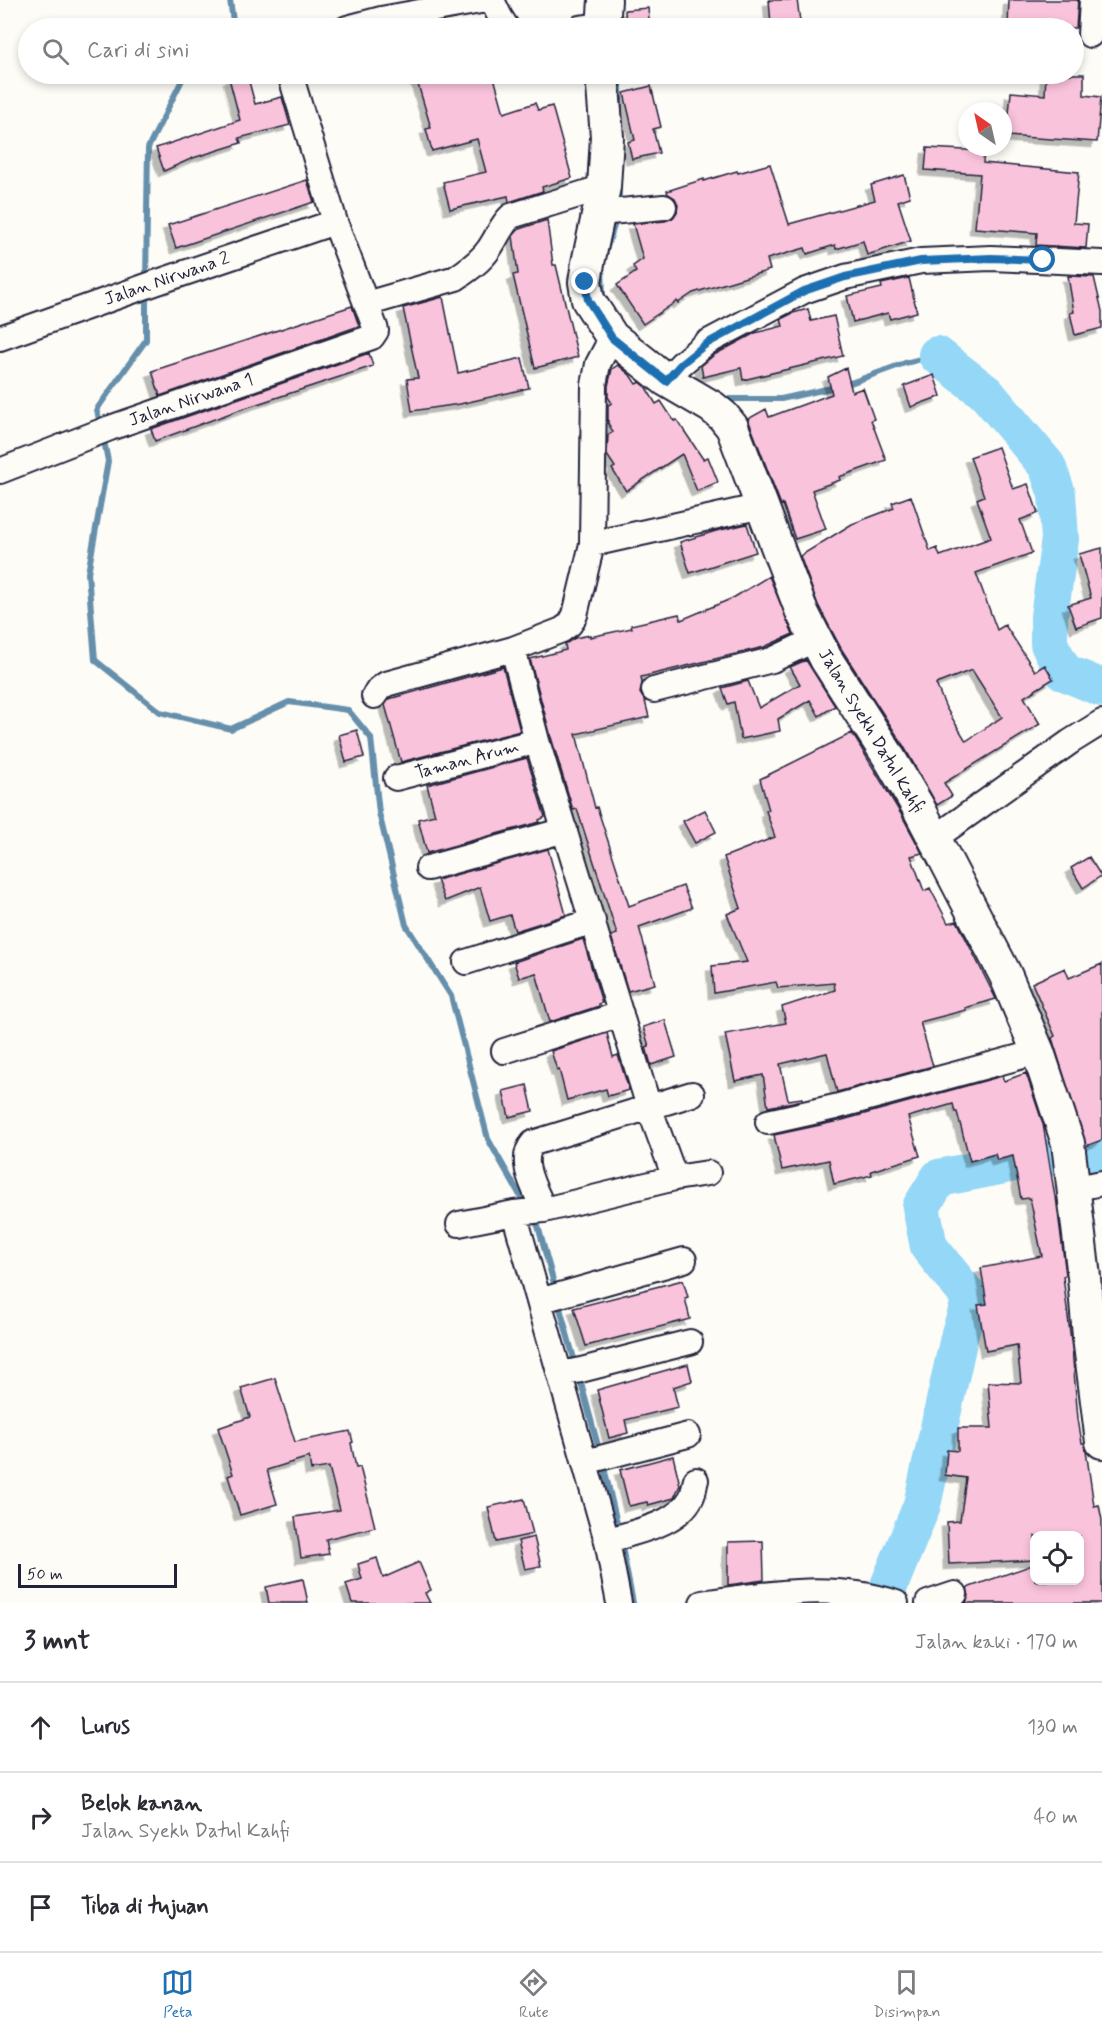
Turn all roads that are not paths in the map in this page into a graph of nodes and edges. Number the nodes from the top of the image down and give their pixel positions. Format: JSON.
{"nodes":[{"id":1,"x":486,"y":0,"type":"edge"},
{"id":2,"x":492,"y":0,"type":"edge"},
{"id":3,"x":1092,"y":0,"type":"edge"},
{"id":4,"x":387,"y":18,"type":"edge"},
{"id":5,"x":501,"y":18,"type":"edge"},
{"id":6,"x":1090,"y":35,"type":"dead end"},
{"id":7,"x":293,"y":84,"type":"edge"},
{"id":8,"x":603,"y":84,"type":"edge"},
{"id":9,"x":611,"y":206,"type":"junction"},
{"id":10,"x":664,"y":207,"type":"dead end"},
{"id":11,"x":334,"y":222,"type":"junction"},
{"id":12,"x":1101,"y":257,"type":"edge"},
{"id":13,"x":366,"y":304,"type":"junction"},
{"id":14,"x":0,"y":338,"type":"edge"},
{"id":15,"x":612,"y":338,"type":"junction"},
{"id":16,"x":672,"y":374,"type":"junction"},
{"id":17,"x":0,"y":471,"type":"edge"},
{"id":18,"x":762,"y":506,"type":"junction"},
{"id":19,"x":592,"y":544,"type":"junction"},
{"id":20,"x":816,"y":639,"type":"junction"},
{"id":21,"x":513,"y":649,"type":"junction"},
{"id":22,"x":654,"y":690,"type":"dead end"},
{"id":23,"x":374,"y":696,"type":"dead end"},
{"id":24,"x":1101,"y":722,"type":"edge"},
{"id":25,"x":537,"y":741,"type":"junction"},
{"id":26,"x":396,"y":778,"type":"dead end"},
{"id":27,"x":565,"y":831,"type":"junction"},
{"id":28,"x":935,"y":838,"type":"junction"},
{"id":29,"x":428,"y":868,"type":"dead end"},
{"id":30,"x":593,"y":921,"type":"junction"},
{"id":31,"x":466,"y":962,"type":"dead end"},
{"id":32,"x":621,"y":1014,"type":"junction"},
{"id":33,"x":504,"y":1052,"type":"dead end"},
{"id":34,"x":1038,"y":1052,"type":"junction"},
{"id":35,"x":692,"y":1094,"type":"dead end"},
{"id":36,"x":649,"y":1107,"type":"junction"},
{"id":37,"x":768,"y":1122,"type":"dead end"},
{"id":38,"x":708,"y":1173,"type":"dead end"},
{"id":39,"x":675,"y":1178,"type":"junction"},
{"id":40,"x":1082,"y":1185,"type":"edge"},
{"id":41,"x":528,"y":1212,"type":"junction"},
{"id":42,"x":459,"y":1224,"type":"dead end"},
{"id":43,"x":684,"y":1260,"type":"dead end"},
{"id":44,"x":552,"y":1298,"type":"junction"},
{"id":45,"x":690,"y":1342,"type":"dead end"},
{"id":46,"x":570,"y":1372,"type":"junction"},
{"id":47,"x":688,"y":1435,"type":"dead end"},
{"id":48,"x":1102,"y":1442,"type":"edge"},
{"id":49,"x":599,"y":1458,"type":"junction"},
{"id":50,"x":696,"y":1480,"type":"dead end"},
{"id":51,"x":615,"y":1538,"type":"junction"},
{"id":52,"x":955,"y":1594,"type":"dead end"},
{"id":53,"x":889,"y":1601,"type":"edge"},
{"id":54,"x":619,"y":1603,"type":"edge"},
{"id":55,"x":702,"y":1603,"type":"edge"},
{"id":56,"x":928,"y":1603,"type":"edge"}],
"edges":[{"from":1,"to":4,"type":"street"},
{"from":2,"to":5,"type":"street"},
{"from":3,"to":6,"type":"street"},
{"from":7,"to":11,"type":"street"},
{"from":8,"to":9,"type":"street","name":"Jalan Syekh Datul Kahfi"},
{"from":9,"to":10,"type":"street"},
{"from":9,"to":13,"type":"street"},
{"from":9,"to":15,"type":"street","name":"Jalan Syekh Datul Kahfi"},
{"from":11,"to":13,"type":"street"},
{"from":11,"to":14,"type":"street","name":"Jalan Nirwana 2"},
{"from":12,"to":16,"type":"street"},
{"from":13,"to":17,"type":"street","name":"Jalan Nirwana 1"},
{"from":15,"to":16,"type":"street","name":"Jalan Syekh Datul Kahfi"},
{"from":15,"to":19,"type":"street"},
{"from":16,"to":18,"type":"street","name":"Jalan Syekh Datul Kahfi"},
{"from":18,"to":19,"type":"street"},
{"from":18,"to":20,"type":"street","name":"Jalan Syekh Datul Kahfi"},
{"from":19,"to":21,"type":"street"},
{"from":20,"to":22,"type":"street"},
{"from":20,"to":28,"type":"street","name":"Jalan Syekh Datul Kahfi"},
{"from":21,"to":23,"type":"street"},
{"from":21,"to":25,"type":"street"},
{"from":24,"to":28,"type":"street"},
{"from":25,"to":26,"type":"street","name":"Taman Arum"},
{"from":25,"to":27,"type":"street"},
{"from":27,"to":29,"type":"street"},
{"from":27,"to":30,"type":"street"},
{"from":28,"to":34,"type":"street","name":"Jalan Syekh Datul Kahfi"},
{"from":30,"to":31,"type":"street"},
{"from":30,"to":32,"type":"street"},
{"from":32,"to":33,"type":"street"},
{"from":32,"to":36,"type":"street"},
{"from":34,"to":37,"type":"street"},
{"from":34,"to":40,"type":"street","name":"Jalan Syekh Datul Kahfi"},
{"from":35,"to":36,"type":"street"},
{"from":36,"to":39,"type":"street"},
{"from":36,"to":41,"type":"street"},
{"from":38,"to":39,"type":"street"},
{"from":39,"to":41,"type":"street"},
{"from":40,"to":48,"type":"street","name":"Jalan Syekh Datul Kahfi"},
{"from":41,"to":42,"type":"street"},
{"from":41,"to":44,"type":"street"},
{"from":43,"to":44,"type":"street"},
{"from":44,"to":46,"type":"street"},
{"from":45,"to":46,"type":"street"},
{"from":46,"to":49,"type":"street"},
{"from":47,"to":49,"type":"street"},
{"from":49,"to":51,"type":"street"},
{"from":50,"to":51,"type":"street"},
{"from":51,"to":54,"type":"street"},
{"from":52,"to":56,"type":"street"},
{"from":53,"to":55,"type":"street"}]}
